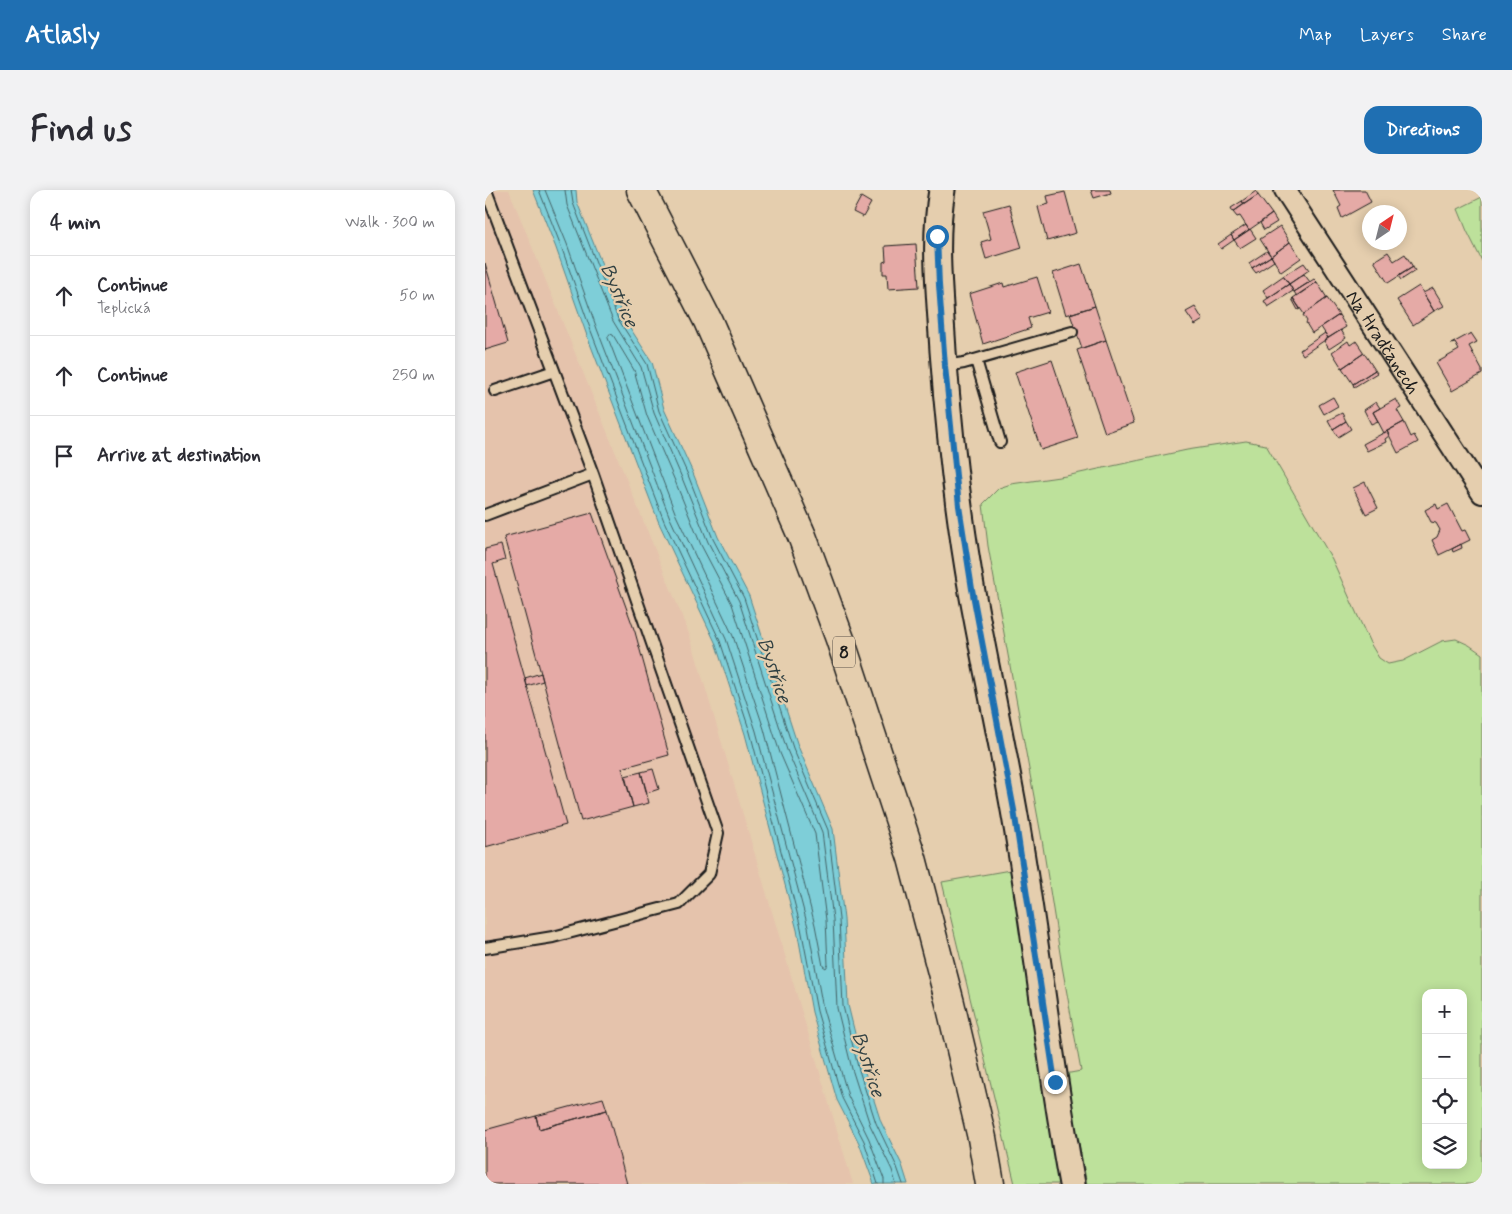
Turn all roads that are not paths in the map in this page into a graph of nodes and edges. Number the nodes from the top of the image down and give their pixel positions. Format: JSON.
{"nodes":[{"id":1,"x":486,"y":190,"type":"edge"},
{"id":2,"x":641,"y":190,"type":"edge"},
{"id":3,"x":942,"y":190,"type":"edge"},
{"id":4,"x":1285,"y":190,"type":"edge"},
{"id":5,"x":1072,"y":332,"type":"dead end"},
{"id":6,"x":975,"y":360,"type":"junction"},
{"id":7,"x":554,"y":371,"type":"junction"},
{"id":8,"x":945,"y":375,"type":"junction"},
{"id":9,"x":495,"y":391,"type":"dead end"},
{"id":10,"x":1000,"y":442,"type":"dead end"},
{"id":11,"x":593,"y":474,"type":"junction"},
{"id":12,"x":1482,"y":494,"type":"edge"},
{"id":13,"x":485,"y":516,"type":"edge"},
{"id":14,"x":485,"y":948,"type":"edge"},
{"id":15,"x":982,"y":1138,"type":"junction"},
{"id":16,"x":990,"y":1184,"type":"edge"},
{"id":17,"x":997,"y":1184,"type":"edge"},
{"id":18,"x":1072,"y":1184,"type":"edge"}],
"edges":[{"from":1,"to":7,"type":"lane"},
{"from":2,"to":15,"type":"main road","number":"8"},
{"from":3,"to":8,"type":"street"},
{"from":4,"to":12,"type":"street","name":"Na Hradčanech"},
{"from":5,"to":6,"type":"lane"},
{"from":6,"to":8,"type":"lane"},
{"from":6,"to":10,"type":"lane"},
{"from":7,"to":9,"type":"lane"},
{"from":7,"to":11,"type":"lane"},
{"from":8,"to":18,"type":"street"},
{"from":11,"to":13,"type":"lane"},
{"from":11,"to":14,"type":"lane"},
{"from":15,"to":16,"type":"main road","number":"8"},
{"from":15,"to":17,"type":"main road","number":"8"}]}
